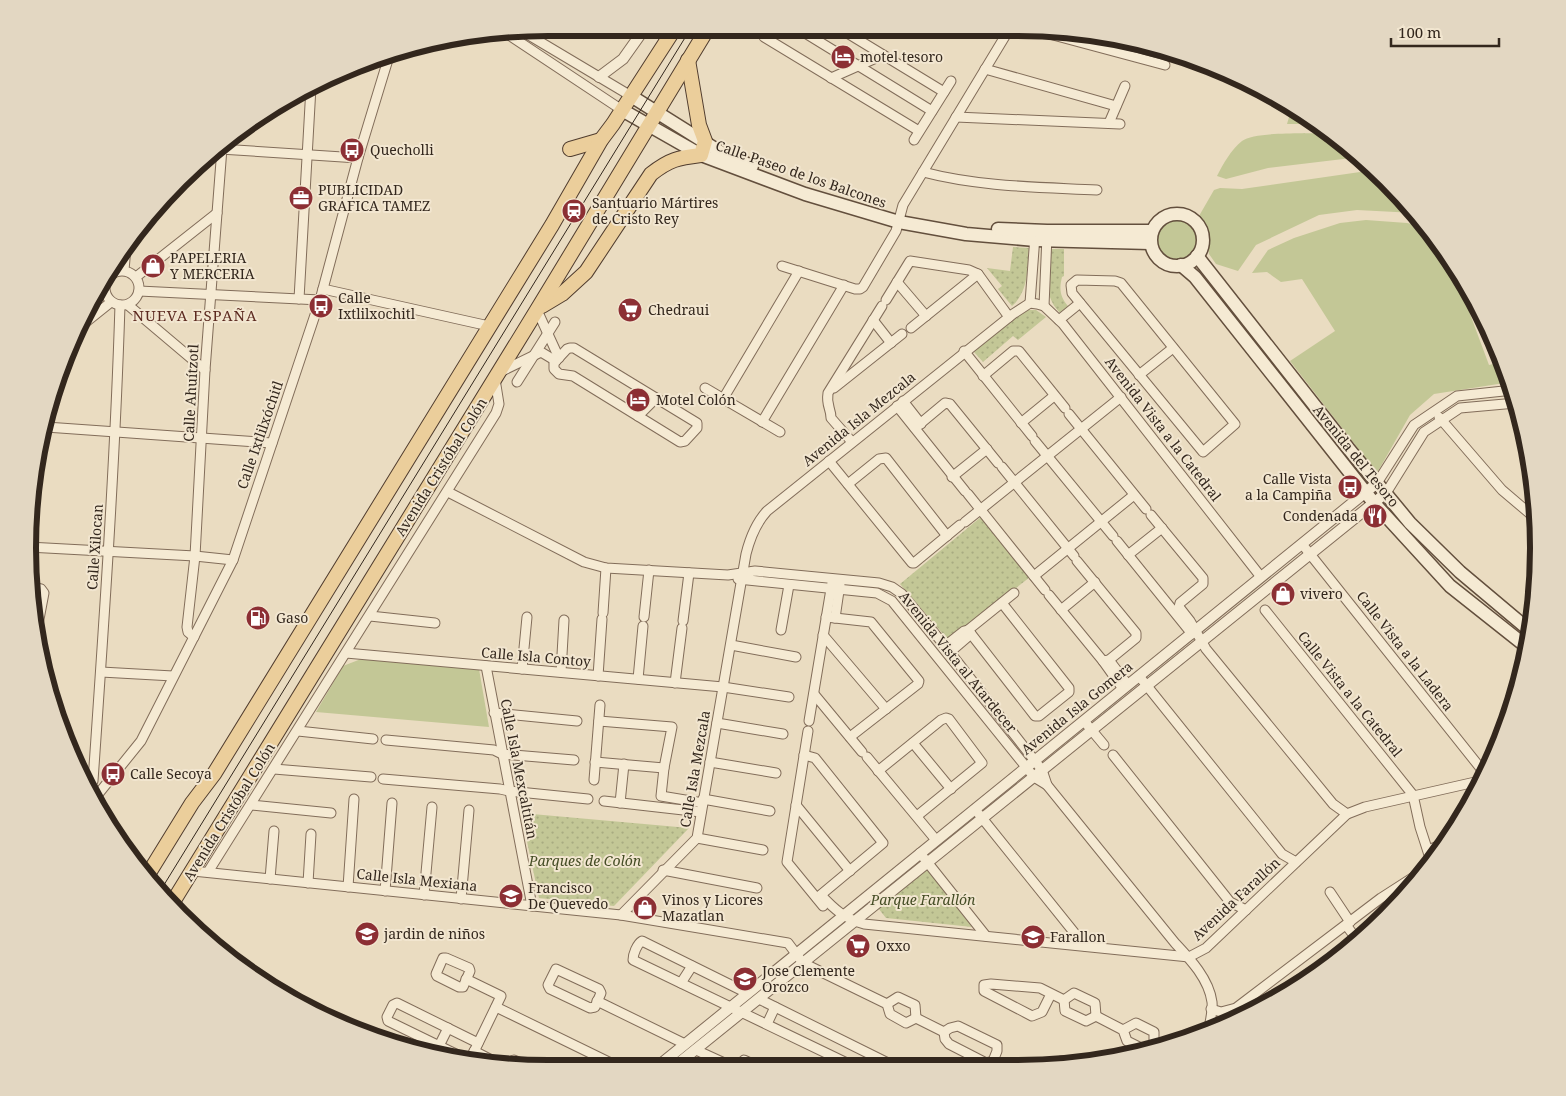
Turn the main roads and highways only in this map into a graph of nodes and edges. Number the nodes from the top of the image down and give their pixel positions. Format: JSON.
{"nodes":[{"id":1,"x":670,"y":36,"type":"edge"},
{"id":2,"x":703,"y":36,"type":"edge"},
{"id":3,"x":688,"y":60,"type":"junction"},
{"id":4,"x":631,"y":96,"type":"junction"},
{"id":5,"x":622,"y":110,"type":"junction"},
{"id":6,"x":658,"y":112,"type":"junction"},
{"id":7,"x":649,"y":126,"type":"junction"},
{"id":8,"x":601,"y":140,"type":"junction"},
{"id":9,"x":704,"y":140,"type":"junction"},
{"id":10,"x":570,"y":148,"type":"dead end"},
{"id":11,"x":701,"y":156,"type":"junction"},
{"id":12,"x":900,"y":218,"type":"junction"},
{"id":13,"x":1151,"y":237,"type":"junction"},
{"id":14,"x":1197,"y":256,"type":"junction"},
{"id":15,"x":1181,"y":265,"type":"junction"},
{"id":16,"x":538,"y":309,"type":"junction"},
{"id":17,"x":1523,"y":625,"type":"edge"},
{"id":18,"x":1521,"y":642,"type":"edge"},
{"id":19,"x":151,"y":870,"type":"edge"},
{"id":20,"x":175,"y":898,"type":"edge"}],
"edges":[{"from":1,"to":4,"type":"main road"},
{"from":2,"to":3,"type":"main road","name":"Avenida Cristóbal Colón"},
{"from":3,"to":6,"type":"main road","name":"Avenida Cristóbal Colón"},
{"from":3,"to":9,"type":"main road"},
{"from":4,"to":5,"type":"main road"},
{"from":4,"to":6,"type":"main road","name":"Calle Paseo de los Balcones"},
{"from":5,"to":7,"type":"main road","name":"Calle Paseo de los Balcones"},
{"from":5,"to":8,"type":"main road"},
{"from":6,"to":7,"type":"main road","name":"Avenida Cristóbal Colón"},
{"from":6,"to":9,"type":"main road","name":"Calle Paseo de los Balcones"},
{"from":7,"to":11,"type":"main road","name":"Calle Paseo de los Balcones"},
{"from":7,"to":16,"type":"main road","name":"Avenida Cristóbal Colón"},
{"from":8,"to":10,"type":"main road"},
{"from":8,"to":19,"type":"main road"},
{"from":9,"to":11,"type":"main road"},
{"from":9,"to":12,"type":"main road","name":"Calle Paseo de los Balcones"},
{"from":11,"to":12,"type":"main road","name":"Calle Paseo de los Balcones"},
{"from":11,"to":16,"type":"main road"},
{"from":12,"to":13,"type":"main road","name":"Calle Paseo de los Balcones"},
{"from":13,"to":14,"type":"main road"},
{"from":13,"to":15,"type":"main road"},
{"from":14,"to":15,"type":"main road"},
{"from":14,"to":17,"type":"main road","name":"Avenida del Tesoro"},
{"from":15,"to":18,"type":"main road","name":"Avenida del Tesoro"},
{"from":16,"to":20,"type":"main road","name":"Avenida Cristóbal Colón"}]}
